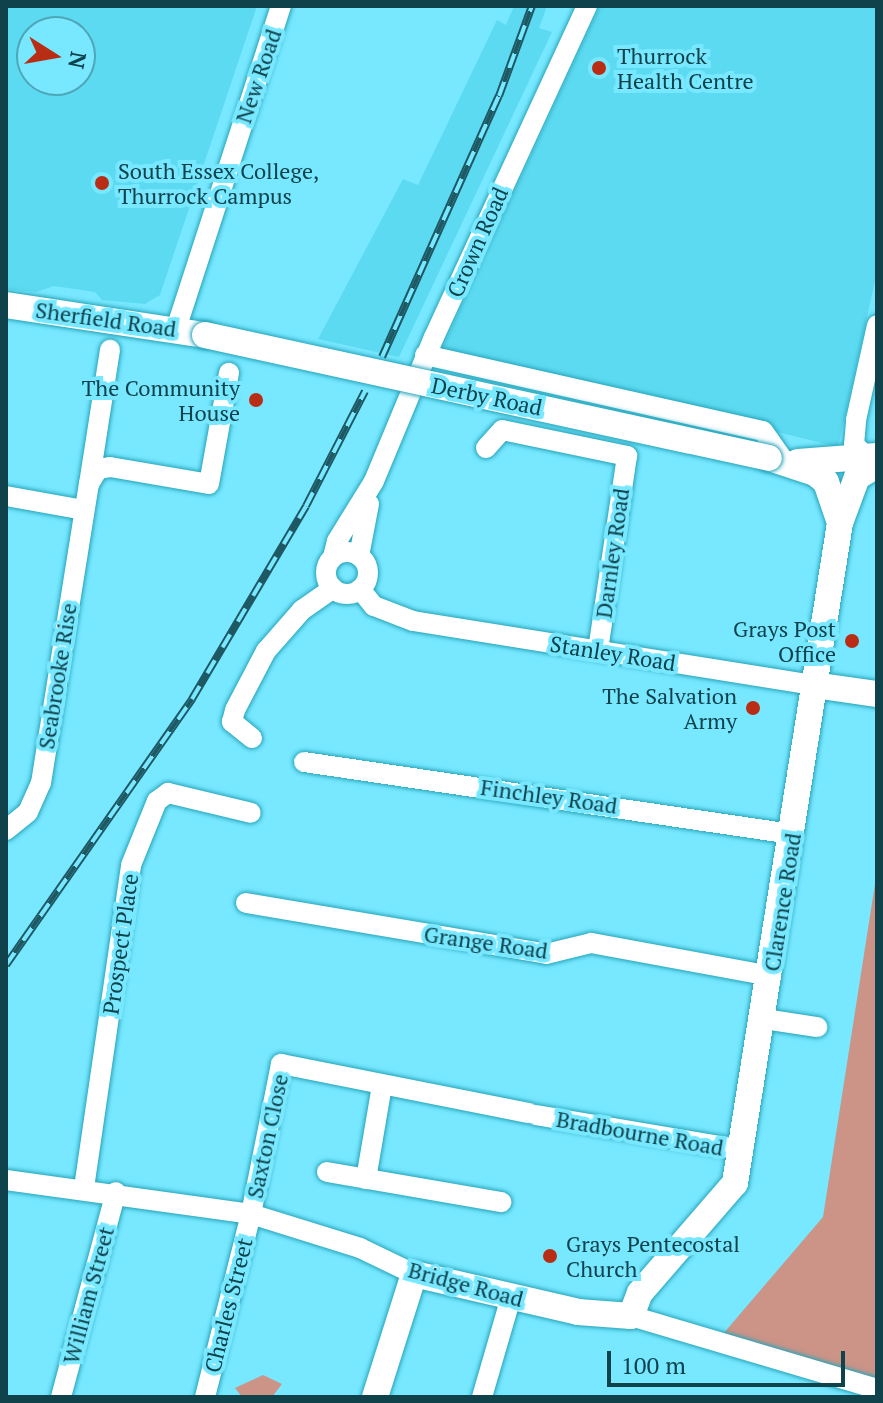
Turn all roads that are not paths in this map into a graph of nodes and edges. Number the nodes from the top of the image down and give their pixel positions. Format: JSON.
{"nodes":[{"id":1,"x":281,"y":6,"type":"edge"},
{"id":2,"x":587,"y":6,"type":"edge"},
{"id":3,"x":6,"y":305,"type":"edge"},
{"id":4,"x":877,"y":325,"type":"edge"},
{"id":5,"x":176,"y":329,"type":"junction"},
{"id":6,"x":205,"y":335,"type":"joint"},
{"id":7,"x":110,"y":350,"type":"dead end"},
{"id":8,"x":425,"y":355,"type":"junction"},
{"id":9,"x":873,"y":363,"type":"edge"},
{"id":10,"x":229,"y":373,"type":"dead end"},
{"id":11,"x":486,"y":448,"type":"dead end"},
{"id":12,"x":873,"y":459,"type":"edge"},
{"id":13,"x":781,"y":460,"type":"junction"},
{"id":14,"x":374,"y":481,"type":"junction"},
{"id":15,"x":89,"y":484,"type":"junction"},
{"id":16,"x":6,"y":496,"type":"edge"},
{"id":17,"x":84,"y":510,"type":"junction"},
{"id":18,"x":840,"y":523,"type":"junction"},
{"id":19,"x":359,"y":556,"type":"junction"},
{"id":20,"x":333,"y":557,"type":"junction"},
{"id":21,"x":333,"y":588,"type":"junction"},
{"id":22,"x":360,"y":589,"type":"junction"},
{"id":23,"x":598,"y":650,"type":"junction"},
{"id":24,"x":814,"y":685,"type":"junction"},
{"id":25,"x":877,"y":694,"type":"edge"},
{"id":26,"x":252,"y":738,"type":"dead end"},
{"id":27,"x":304,"y":762,"type":"dead end"},
{"id":28,"x":251,"y":813,"type":"dead end"},
{"id":29,"x":6,"y":830,"type":"edge"},
{"id":30,"x":793,"y":834,"type":"junction"},
{"id":31,"x":246,"y":903,"type":"dead end"},
{"id":32,"x":771,"y":976,"type":"junction"},
{"id":33,"x":764,"y":1019,"type":"junction"},
{"id":34,"x":817,"y":1027,"type":"dead end"},
{"id":35,"x":382,"y":1085,"type":"junction"},
{"id":36,"x":533,"y":1114,"type":"joint"},
{"id":37,"x":743,"y":1150,"type":"junction"},
{"id":38,"x":327,"y":1172,"type":"dead end"},
{"id":39,"x":366,"y":1179,"type":"junction"},
{"id":40,"x":6,"y":1180,"type":"edge"},
{"id":41,"x":84,"y":1188,"type":"junction"},
{"id":42,"x":116,"y":1192,"type":"junction"},
{"id":43,"x":501,"y":1202,"type":"dead end"},
{"id":44,"x":251,"y":1214,"type":"junction"},
{"id":45,"x":414,"y":1274,"type":"junction"},
{"id":46,"x":511,"y":1297,"type":"junction"},
{"id":47,"x":631,"y":1316,"type":"junction"},
{"id":48,"x":877,"y":1389,"type":"edge"},
{"id":49,"x":61,"y":1397,"type":"edge"},
{"id":50,"x":205,"y":1397,"type":"edge"},
{"id":51,"x":375,"y":1397,"type":"edge"},
{"id":52,"x":482,"y":1397,"type":"edge"}],
"edges":[{"from":1,"to":5,"type":"street","name":"New Road"},
{"from":2,"to":8,"type":"street","name":"Crown Road"},
{"from":3,"to":5,"type":"main road","name":"Sherfield Road"},
{"from":4,"to":9,"type":"street"},
{"from":5,"to":6,"type":"main road","name":"Sherfield Road"},
{"from":6,"to":13,"type":"main road","name":"Derby Road","bridge":true},
{"from":7,"to":15,"type":"street","name":"Seabrooke Rise"},
{"from":8,"to":13,"type":"street"},
{"from":8,"to":14,"type":"street","name":"Crown Road"},
{"from":9,"to":12,"type":"street"},
{"from":10,"to":15,"type":"street"},
{"from":11,"to":23,"type":"street","name":"Darnley Road"},
{"from":12,"to":13,"type":"main road","name":"Derby Road"},
{"from":12,"to":18,"type":"main road","name":"Clarence Road"},
{"from":13,"to":18,"type":"main road","name":"Derby Road"},
{"from":14,"to":19,"type":"street","name":"Crown Road"},
{"from":14,"to":20,"type":"street","name":"Crown Road"},
{"from":15,"to":17,"type":"street","name":"Seabrooke Rise"},
{"from":16,"to":17,"type":"street"},
{"from":17,"to":29,"type":"street","name":"Seabrooke Rise"},
{"from":18,"to":24,"type":"main road","name":"Clarence Road"},
{"from":19,"to":20,"type":"street"},
{"from":19,"to":22,"type":"street"},
{"from":20,"to":21,"type":"street"},
{"from":21,"to":22,"type":"street"},
{"from":21,"to":26,"type":"street"},
{"from":22,"to":23,"type":"street","name":"Stanley Road"},
{"from":23,"to":24,"type":"street","name":"Stanley Road"},
{"from":24,"to":25,"type":"main road","name":"Stanley Road"},
{"from":24,"to":30,"type":"main road","name":"Clarence Road"},
{"from":27,"to":30,"type":"street","name":"Finchley Road"},
{"from":28,"to":41,"type":"street","name":"Prospect Place"},
{"from":30,"to":32,"type":"main road","name":"Clarence Road"},
{"from":31,"to":32,"type":"street","name":"Grange Road"},
{"from":32,"to":33,"type":"main road","name":"Clarence Road"},
{"from":33,"to":34,"type":"street"},
{"from":33,"to":37,"type":"main road","name":"Clarence Road"},
{"from":35,"to":36,"type":"street","name":"Saxton Close"},
{"from":35,"to":39,"type":"street"},
{"from":35,"to":44,"type":"street","name":"Saxton Close"},
{"from":36,"to":37,"type":"street","name":"Bradbourne Road"},
{"from":37,"to":47,"type":"main road","name":"Clarence Road"},
{"from":38,"to":39,"type":"street"},
{"from":39,"to":43,"type":"street"},
{"from":40,"to":41,"type":"street","name":"Bridge Road"},
{"from":41,"to":42,"type":"street","name":"Bridge Road"},
{"from":42,"to":44,"type":"street","name":"Bridge Road"},
{"from":42,"to":49,"type":"street","name":"William Street"},
{"from":44,"to":45,"type":"street","name":"Bridge Road"},
{"from":44,"to":50,"type":"street","name":"Charles Street"},
{"from":45,"to":46,"type":"main road","name":"Bridge Road"},
{"from":45,"to":51,"type":"main road"},
{"from":46,"to":47,"type":"main road","name":"Bridge Road"},
{"from":46,"to":52,"type":"street"},
{"from":47,"to":48,"type":"street","name":"Bridge Road"}]}
